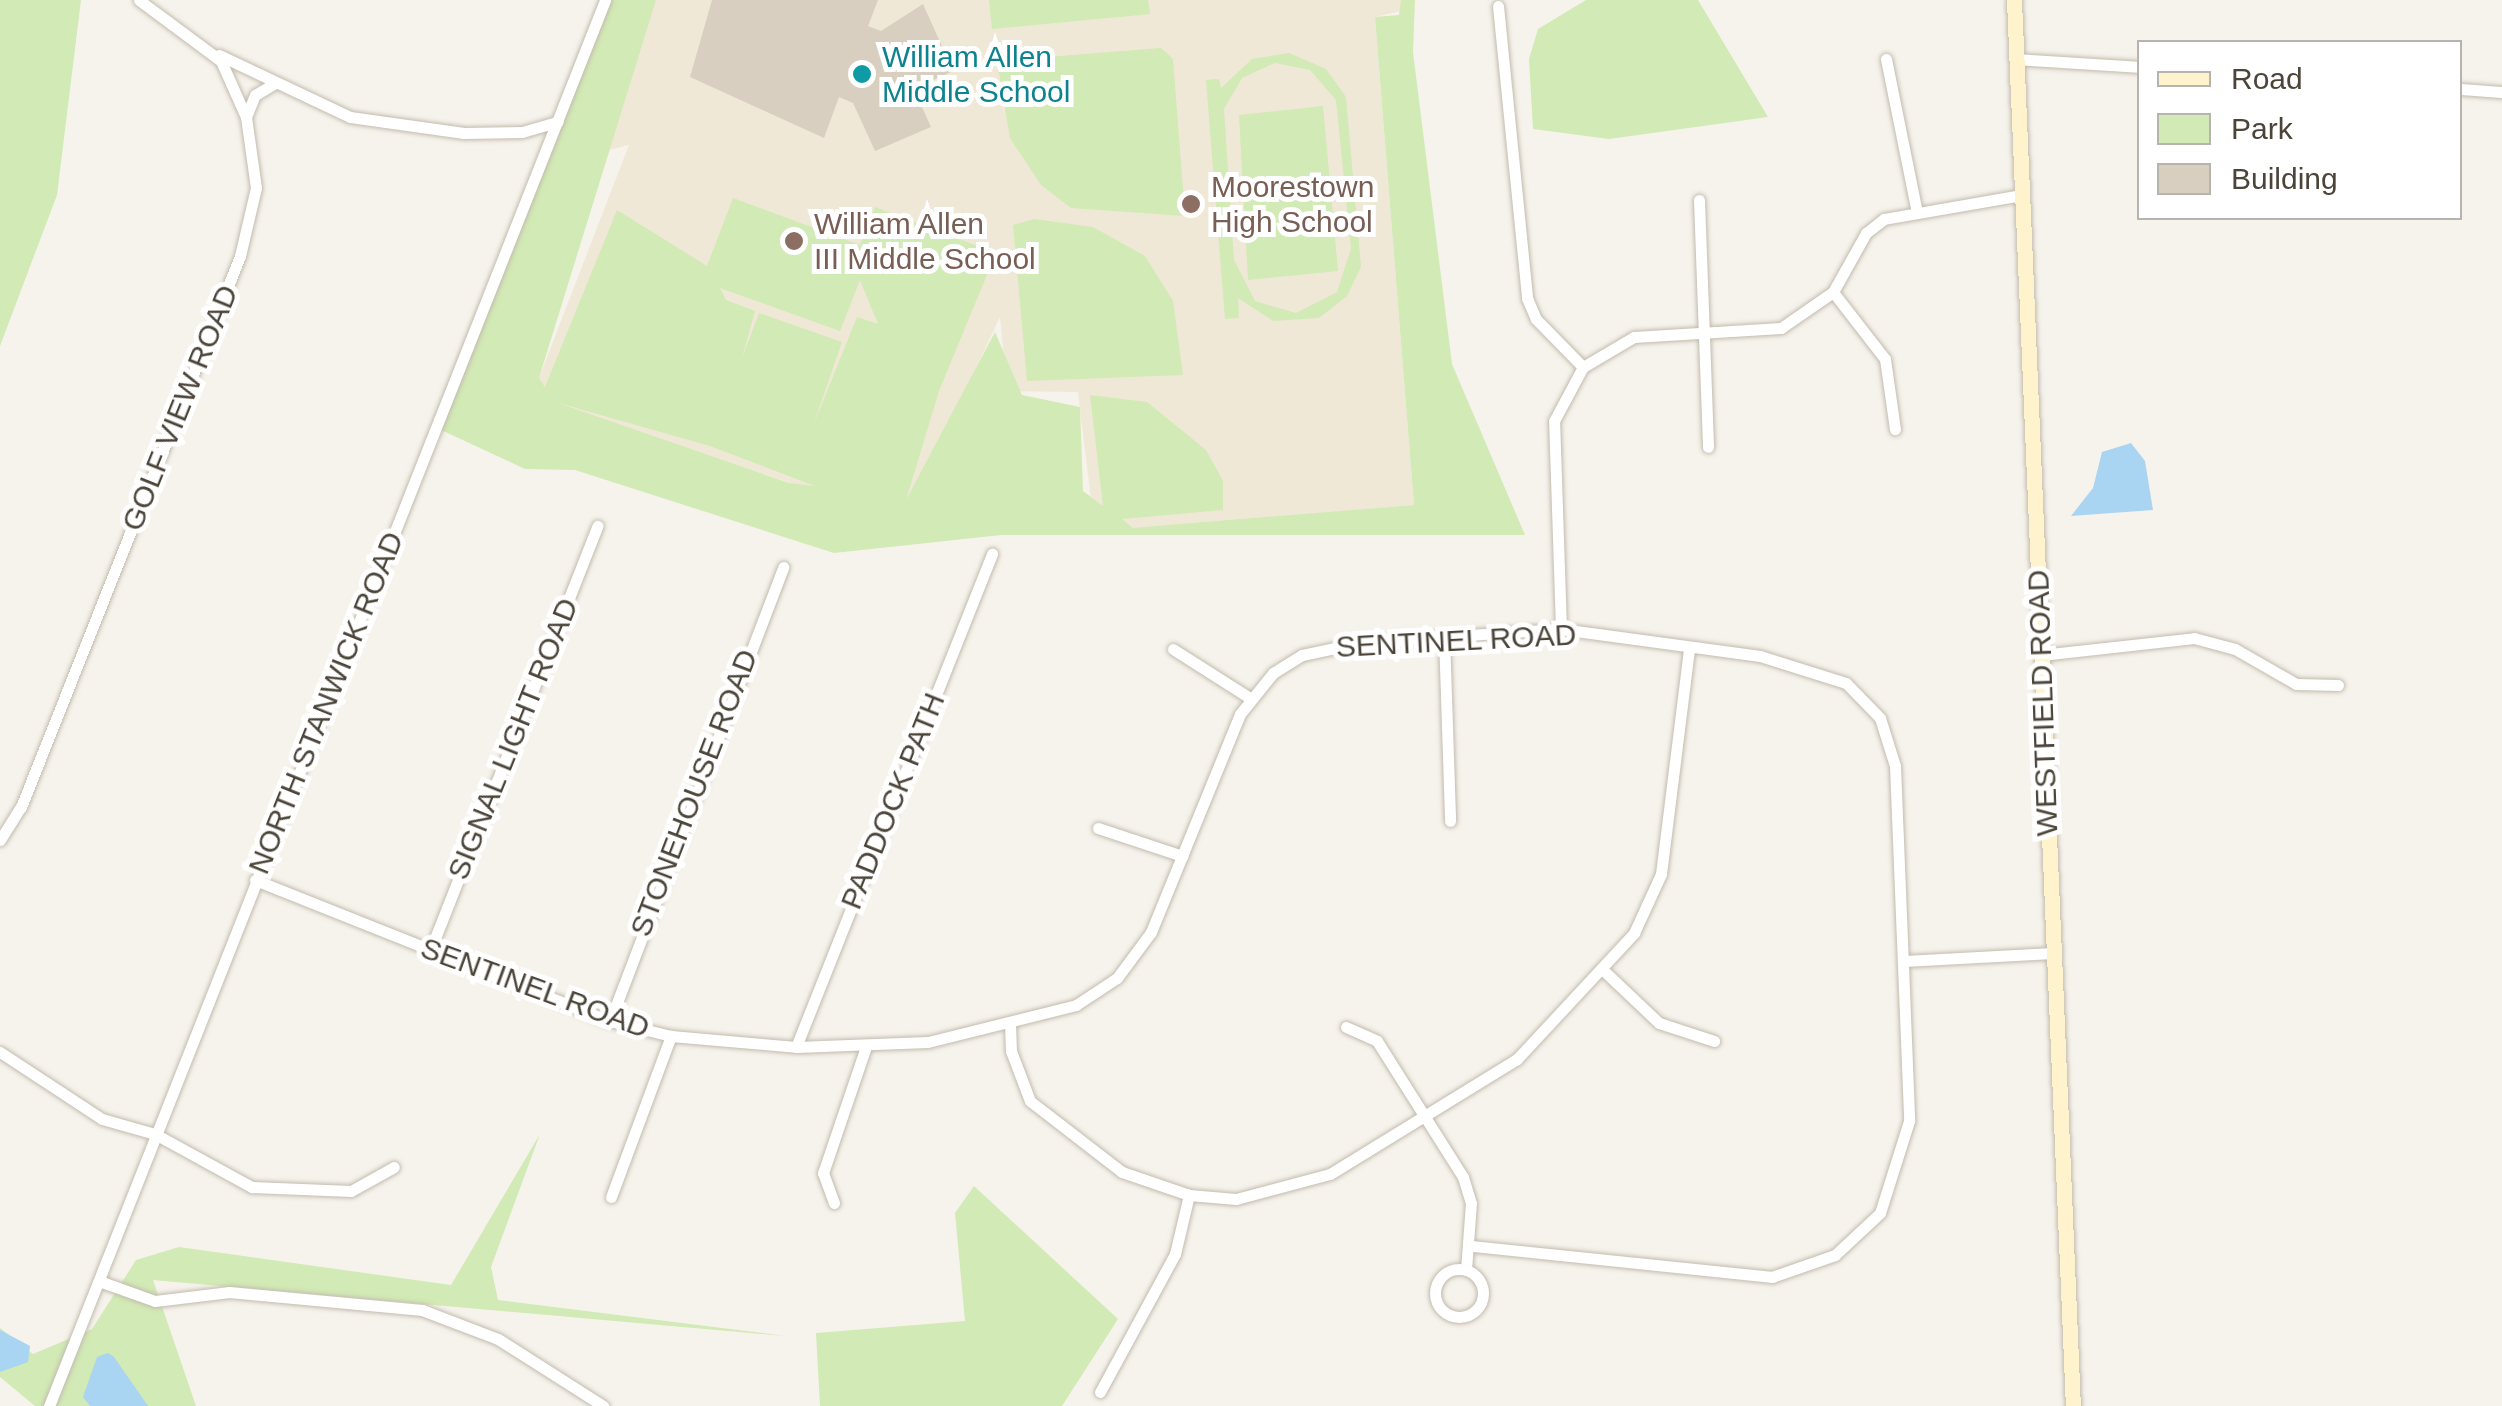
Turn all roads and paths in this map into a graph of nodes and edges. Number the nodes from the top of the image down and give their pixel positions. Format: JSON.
{"nodes":[{"id":1,"x":139,"y":0,"type":"edge"},
{"id":2,"x":606,"y":0,"type":"edge"},
{"id":3,"x":2014,"y":0,"type":"edge"},
{"id":4,"x":1498,"y":6,"type":"dead end"},
{"id":5,"x":202,"y":46,"type":"junction"},
{"id":6,"x":1886,"y":59,"type":"dead end"},
{"id":7,"x":2016,"y":59,"type":"junction"},
{"id":8,"x":2137,"y":67,"type":"edge"},
{"id":9,"x":274,"y":84,"type":"junction"},
{"id":10,"x":2462,"y":89,"type":"edge"},
{"id":11,"x":2502,"y":92,"type":"edge"},
{"id":12,"x":246,"y":117,"type":"junction"},
{"id":13,"x":558,"y":122,"type":"junction"},
{"id":14,"x":2022,"y":195,"type":"junction"},
{"id":15,"x":1699,"y":200,"type":"dead end"},
{"id":16,"x":1916,"y":208,"type":"junction"},
{"id":17,"x":1833,"y":292,"type":"junction"},
{"id":18,"x":1698,"y":332,"type":"junction"},
{"id":19,"x":1583,"y":367,"type":"junction"},
{"id":20,"x":1895,"y":429,"type":"dead end"},
{"id":21,"x":1708,"y":447,"type":"dead end"},
{"id":22,"x":597,"y":526,"type":"dead end"},
{"id":23,"x":992,"y":554,"type":"dead end"},
{"id":24,"x":783,"y":567,"type":"dead end"},
{"id":25,"x":1561,"y":629,"type":"junction"},
{"id":26,"x":1444,"y":636,"type":"junction"},
{"id":27,"x":1689,"y":648,"type":"junction"},
{"id":28,"x":1173,"y":649,"type":"dead end"},
{"id":29,"x":2041,"y":655,"type":"junction"},
{"id":30,"x":2338,"y":685,"type":"dead end"},
{"id":31,"x":1250,"y":698,"type":"junction"},
{"id":32,"x":1450,"y":821,"type":"dead end"},
{"id":33,"x":1098,"y":828,"type":"dead end"},
{"id":34,"x":0,"y":840,"type":"edge"},
{"id":35,"x":1182,"y":856,"type":"junction"},
{"id":36,"x":255,"y":880,"type":"junction"},
{"id":37,"x":430,"y":951,"type":"junction"},
{"id":38,"x":2052,"y":953,"type":"junction"},
{"id":39,"x":1905,"y":961,"type":"junction"},
{"id":40,"x":1603,"y":970,"type":"junction"},
{"id":41,"x":610,"y":1021,"type":"junction"},
{"id":42,"x":1010,"y":1023,"type":"junction"},
{"id":43,"x":1346,"y":1027,"type":"dead end"},
{"id":44,"x":671,"y":1036,"type":"junction"},
{"id":45,"x":1714,"y":1041,"type":"dead end"},
{"id":46,"x":796,"y":1047,"type":"junction"},
{"id":47,"x":866,"y":1047,"type":"junction"},
{"id":48,"x":0,"y":1052,"type":"edge"},
{"id":49,"x":1428,"y":1116,"type":"junction"},
{"id":50,"x":155,"y":1134,"type":"junction"},
{"id":51,"x":394,"y":1168,"type":"dead end"},
{"id":52,"x":1188,"y":1195,"type":"junction"},
{"id":53,"x":611,"y":1197,"type":"dead end"},
{"id":54,"x":834,"y":1203,"type":"dead end"},
{"id":55,"x":1472,"y":1246,"type":"junction"},
{"id":56,"x":1466,"y":1270,"type":"junction"},
{"id":57,"x":99,"y":1282,"type":"junction"},
{"id":58,"x":1100,"y":1392,"type":"dead end"},
{"id":59,"x":586,"y":1400,"type":"edge"},
{"id":60,"x":49,"y":1406,"type":"edge"},
{"id":61,"x":604,"y":1406,"type":"edge"},
{"id":62,"x":2073,"y":1406,"type":"edge"}],
"edges":[{"from":1,"to":5,"type":"street","name":"GOLF VIEW ROAD"},
{"from":2,"to":13,"type":"street","name":"NORTH STANWICK ROAD"},
{"from":3,"to":7,"type":"street","name":"WESTFIELD ROAD"},
{"from":4,"to":19,"type":"street"},
{"from":5,"to":9,"type":"street"},
{"from":5,"to":12,"type":"street","name":"GOLF VIEW ROAD"},
{"from":6,"to":16,"type":"street"},
{"from":7,"to":8,"type":"street"},
{"from":7,"to":14,"type":"street","name":"WESTFIELD ROAD"},
{"from":9,"to":12,"type":"street"},
{"from":9,"to":13,"type":"street"},
{"from":10,"to":11,"type":"street"},
{"from":12,"to":34,"type":"street","name":"GOLF VIEW ROAD"},
{"from":13,"to":36,"type":"street","name":"NORTH STANWICK ROAD"},
{"from":14,"to":16,"type":"street"},
{"from":14,"to":29,"type":"street","name":"WESTFIELD ROAD"},
{"from":15,"to":18,"type":"street"},
{"from":16,"to":17,"type":"street"},
{"from":17,"to":18,"type":"street"},
{"from":17,"to":20,"type":"street"},
{"from":18,"to":19,"type":"street"},
{"from":18,"to":21,"type":"street"},
{"from":19,"to":25,"type":"street"},
{"from":22,"to":37,"type":"street","name":"SIGNAL LIGHT ROAD"},
{"from":23,"to":46,"type":"street","name":"PADDOCK PATH"},
{"from":24,"to":41,"type":"street","name":"STONEHOUSE ROAD"},
{"from":25,"to":26,"type":"street","name":"SENTINEL ROAD"},
{"from":25,"to":27,"type":"street","name":"SENTINEL ROAD"},
{"from":26,"to":31,"type":"street","name":"SENTINEL ROAD"},
{"from":26,"to":32,"type":"street"},
{"from":27,"to":39,"type":"street","name":"SENTINEL ROAD"},
{"from":27,"to":40,"type":"street"},
{"from":28,"to":31,"type":"street"},
{"from":29,"to":30,"type":"street"},
{"from":29,"to":38,"type":"street","name":"WESTFIELD ROAD"},
{"from":31,"to":35,"type":"street","name":"SENTINEL ROAD"},
{"from":33,"to":35,"type":"street"},
{"from":35,"to":42,"type":"street","name":"SENTINEL ROAD"},
{"from":36,"to":37,"type":"street","name":"SENTINEL ROAD"},
{"from":36,"to":50,"type":"street","name":"NORTH STANWICK ROAD"},
{"from":37,"to":41,"type":"street","name":"SENTINEL ROAD"},
{"from":38,"to":39,"type":"street"},
{"from":38,"to":62,"type":"street","name":"WESTFIELD ROAD"},
{"from":39,"to":55,"type":"street","name":"SENTINEL ROAD"},
{"from":40,"to":45,"type":"street"},
{"from":40,"to":49,"type":"street"},
{"from":41,"to":44,"type":"street","name":"SENTINEL ROAD"},
{"from":42,"to":47,"type":"street","name":"SENTINEL ROAD"},
{"from":42,"to":52,"type":"street"},
{"from":43,"to":49,"type":"street"},
{"from":44,"to":46,"type":"street","name":"SENTINEL ROAD"},
{"from":44,"to":53,"type":"street"},
{"from":46,"to":47,"type":"street","name":"SENTINEL ROAD"},
{"from":47,"to":54,"type":"street"},
{"from":48,"to":50,"type":"street"},
{"from":49,"to":52,"type":"street"},
{"from":49,"to":55,"type":"street"},
{"from":50,"to":51,"type":"street"},
{"from":50,"to":57,"type":"street","name":"NORTH STANWICK ROAD"},
{"from":52,"to":58,"type":"street"},
{"from":55,"to":56,"type":"street"},
{"from":56,"to":56,"type":"street"},
{"from":57,"to":59,"type":"street"},
{"from":57,"to":60,"type":"street","name":"NORTH STANWICK ROAD"},
{"from":59,"to":61,"type":"street"}]}
